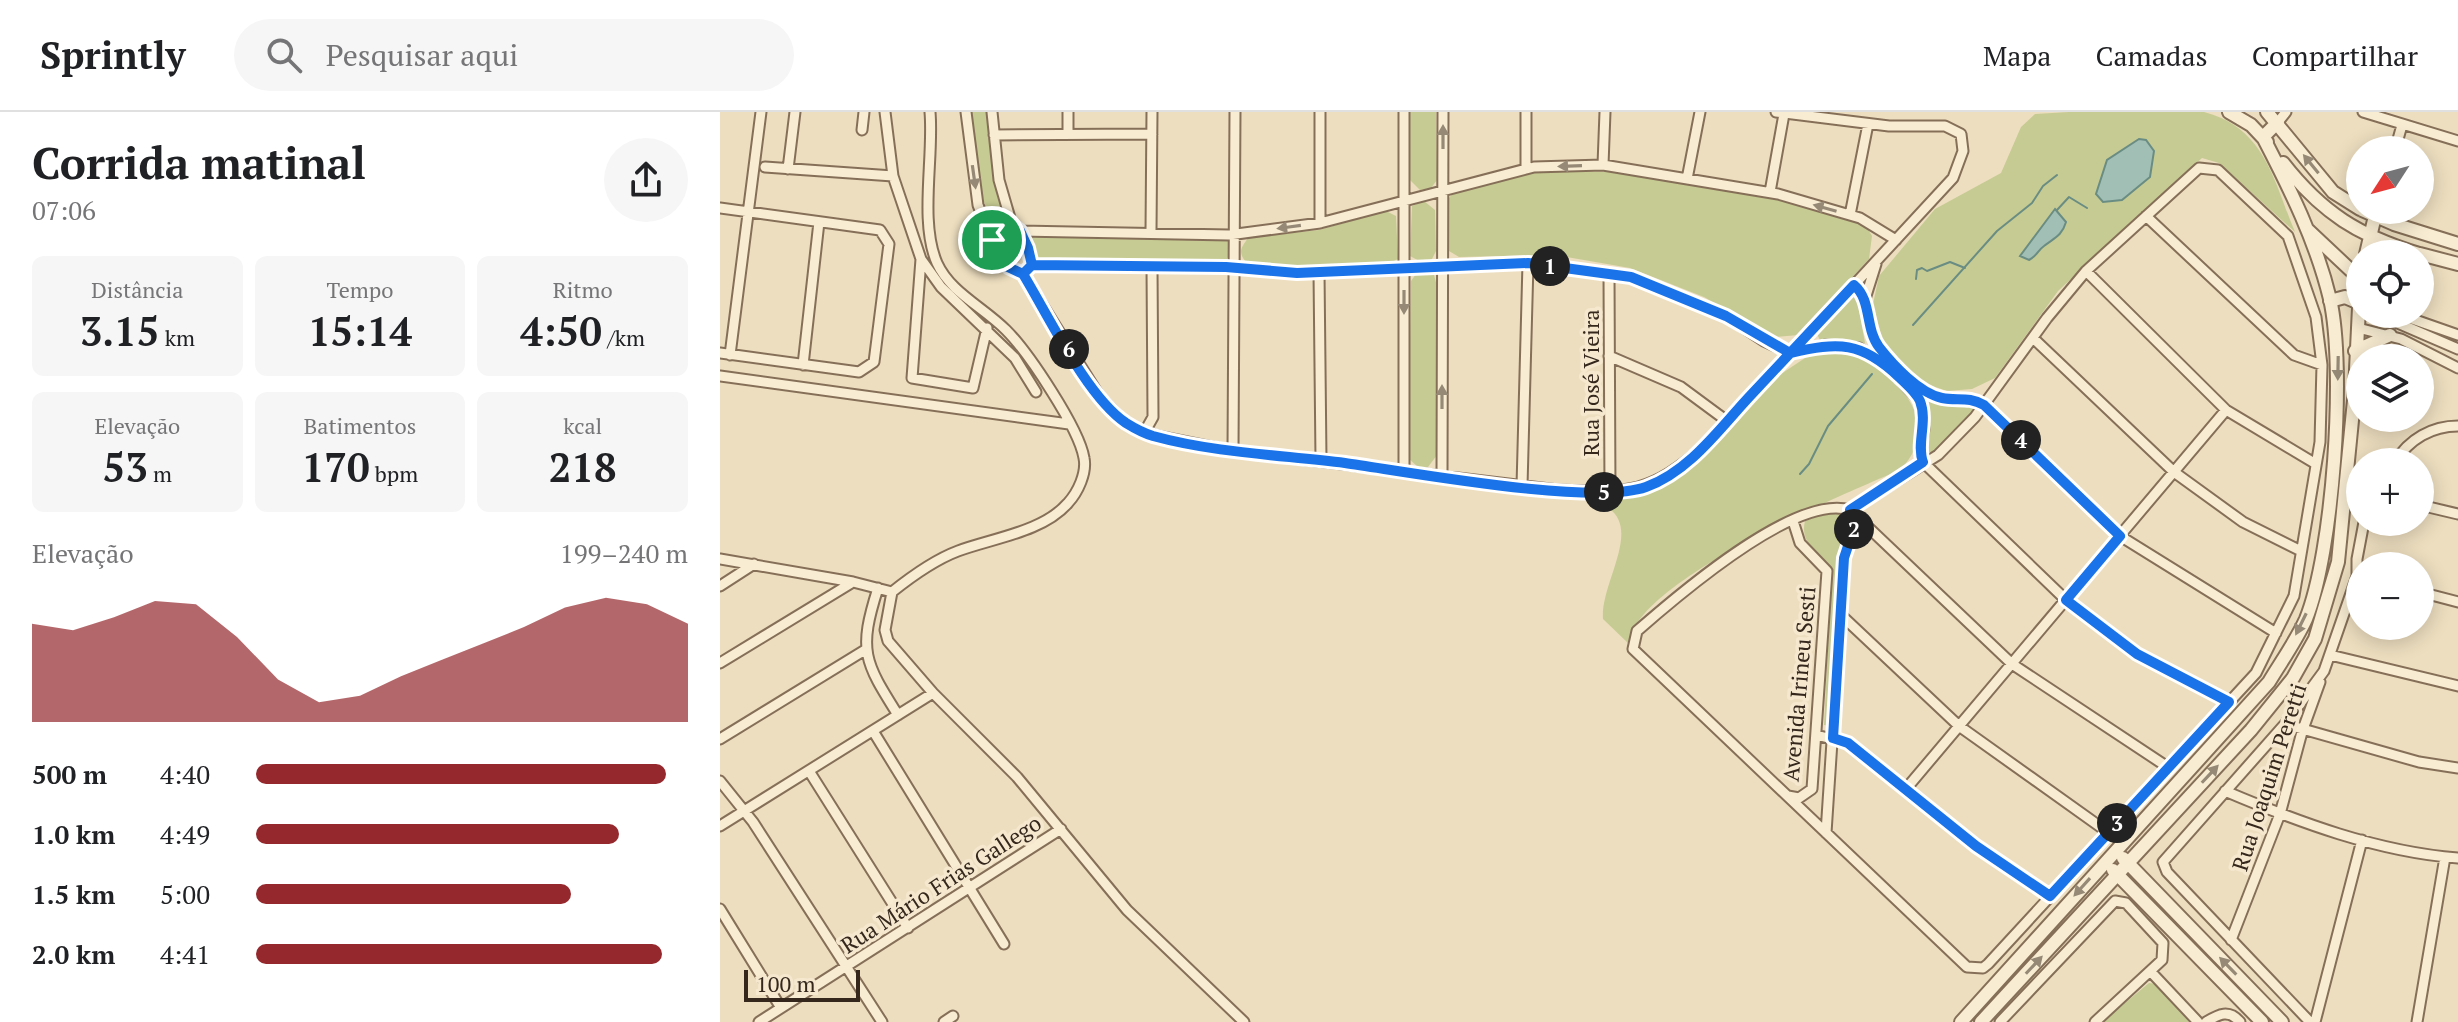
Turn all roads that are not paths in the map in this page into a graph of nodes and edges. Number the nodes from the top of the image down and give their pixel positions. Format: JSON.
{"nodes":[{"id":1,"x":761,"y":112,"type":"edge"},
{"id":2,"x":795,"y":112,"type":"edge"},
{"id":3,"x":864,"y":112,"type":"edge"},
{"id":4,"x":885,"y":112,"type":"edge"},
{"id":5,"x":930,"y":112,"type":"edge"},
{"id":6,"x":966,"y":112,"type":"edge"},
{"id":7,"x":992,"y":112,"type":"edge"},
{"id":8,"x":1068,"y":112,"type":"edge"},
{"id":9,"x":1152,"y":112,"type":"edge"},
{"id":10,"x":1235,"y":112,"type":"edge"},
{"id":11,"x":1320,"y":112,"type":"edge"},
{"id":12,"x":1404,"y":112,"type":"edge"},
{"id":13,"x":1443,"y":112,"type":"edge"},
{"id":14,"x":1526,"y":112,"type":"edge"},
{"id":15,"x":1605,"y":112,"type":"edge"},
{"id":16,"x":1700,"y":112,"type":"edge"},
{"id":17,"x":2229,"y":112,"type":"edge"},
{"id":18,"x":2267,"y":112,"type":"edge"},
{"id":19,"x":2363,"y":112,"type":"edge"},
{"id":20,"x":1780,"y":113,"type":"edge"},
{"id":21,"x":2282,"y":117,"type":"edge"},
{"id":22,"x":1868,"y":124,"type":"junction"},
{"id":23,"x":2402,"y":125,"type":"junction"},
{"id":24,"x":862,"y":130,"type":"dead end"},
{"id":25,"x":1068,"y":133,"type":"junction"},
{"id":26,"x":1152,"y":134,"type":"junction"},
{"id":27,"x":994,"y":135,"type":"junction"},
{"id":28,"x":2399,"y":136,"type":"edge"},
{"id":29,"x":2263,"y":137,"type":"junction"},
{"id":30,"x":2458,"y":141,"type":"edge"},
{"id":31,"x":1603,"y":165,"type":"junction"},
{"id":32,"x":765,"y":167,"type":"dead end"},
{"id":33,"x":788,"y":169,"type":"junction"},
{"id":34,"x":1526,"y":169,"type":"junction"},
{"id":35,"x":893,"y":176,"type":"junction"},
{"id":36,"x":1687,"y":179,"type":"junction"},
{"id":37,"x":1442,"y":191,"type":"junction"},
{"id":38,"x":1770,"y":192,"type":"junction"},
{"id":39,"x":2333,"y":192,"type":"junction"},
{"id":40,"x":2346,"y":199,"type":"edge"},
{"id":41,"x":1404,"y":201,"type":"junction"},
{"id":42,"x":2321,"y":206,"type":"junction"},
{"id":43,"x":720,"y":208,"type":"edge"},
{"id":44,"x":748,"y":212,"type":"junction"},
{"id":45,"x":1850,"y":215,"type":"junction"},
{"id":46,"x":2146,"y":216,"type":"junction"},
{"id":47,"x":819,"y":222,"type":"junction"},
{"id":48,"x":1320,"y":223,"type":"junction"},
{"id":49,"x":2369,"y":224,"type":"edge"},
{"id":50,"x":2403,"y":224,"type":"edge"},
{"id":51,"x":2307,"y":225,"type":"junction"},
{"id":52,"x":1016,"y":228,"type":"junction"},
{"id":53,"x":1151,"y":231,"type":"junction"},
{"id":54,"x":1234,"y":234,"type":"junction"},
{"id":55,"x":2370,"y":237,"type":"junction"},
{"id":56,"x":992,"y":240,"type":"junction"},
{"id":57,"x":1896,"y":240,"type":"junction"},
{"id":58,"x":2369,"y":240,"type":"edge"},
{"id":59,"x":2379,"y":240,"type":"edge"},
{"id":60,"x":2458,"y":244,"type":"edge"},
{"id":61,"x":2434,"y":258,"type":"edge"},
{"id":62,"x":921,"y":259,"type":"junction"},
{"id":63,"x":1877,"y":260,"type":"junction"},
{"id":64,"x":1528,"y":263,"type":"junction"},
{"id":65,"x":2458,"y":264,"type":"edge"},
{"id":66,"x":1032,"y":265,"type":"junction"},
{"id":67,"x":2346,"y":265,"type":"edge"},
{"id":68,"x":1152,"y":266,"type":"junction"},
{"id":69,"x":1442,"y":266,"type":"junction"},
{"id":70,"x":1234,"y":267,"type":"junction"},
{"id":71,"x":1404,"y":268,"type":"junction"},
{"id":72,"x":2086,"y":271,"type":"junction"},
{"id":73,"x":1319,"y":272,"type":"junction"},
{"id":74,"x":1023,"y":274,"type":"junction"},
{"id":75,"x":1609,"y":274,"type":"junction"},
{"id":76,"x":1854,"y":285,"type":"junction"},
{"id":77,"x":2346,"y":297,"type":"edge"},
{"id":78,"x":2330,"y":301,"type":"junction"},
{"id":79,"x":1864,"y":303,"type":"junction"},
{"id":80,"x":2333,"y":320,"type":"junction"},
{"id":81,"x":2346,"y":324,"type":"edge"},
{"id":82,"x":2434,"y":324,"type":"edge"},
{"id":83,"x":987,"y":328,"type":"junction"},
{"id":84,"x":2358,"y":328,"type":"edge"},
{"id":85,"x":2388,"y":328,"type":"edge"},
{"id":86,"x":2400,"y":328,"type":"edge"},
{"id":87,"x":2406,"y":328,"type":"edge"},
{"id":88,"x":2454,"y":333,"type":"edge"},
{"id":89,"x":2033,"y":338,"type":"junction"},
{"id":90,"x":2356,"y":344,"type":"edge"},
{"id":91,"x":2365,"y":344,"type":"edge"},
{"id":92,"x":2458,"y":346,"type":"edge"},
{"id":93,"x":1790,"y":353,"type":"junction"},
{"id":94,"x":725,"y":354,"type":"edge"},
{"id":95,"x":1609,"y":356,"type":"junction"},
{"id":96,"x":803,"y":365,"type":"junction"},
{"id":97,"x":2322,"y":365,"type":"junction"},
{"id":98,"x":2458,"y":368,"type":"edge"},
{"id":99,"x":720,"y":376,"type":"edge"},
{"id":100,"x":1036,"y":392,"type":"dead end"},
{"id":101,"x":1984,"y":405,"type":"junction"},
{"id":102,"x":2226,"y":410,"type":"junction"},
{"id":103,"x":1727,"y":421,"type":"junction"},
{"id":104,"x":1069,"y":424,"type":"junction"},
{"id":105,"x":2458,"y":426,"type":"edge"},
{"id":106,"x":2348,"y":432,"type":"edge"},
{"id":107,"x":1144,"y":433,"type":"junction"},
{"id":108,"x":2408,"y":448,"type":"edge"},
{"id":109,"x":1233,"y":451,"type":"junction"},
{"id":110,"x":1321,"y":460,"type":"junction"},
{"id":111,"x":1923,"y":462,"type":"junction"},
{"id":112,"x":2316,"y":464,"type":"junction"},
{"id":113,"x":1404,"y":471,"type":"junction"},
{"id":114,"x":2174,"y":472,"type":"junction"},
{"id":115,"x":1442,"y":475,"type":"junction"},
{"id":116,"x":1522,"y":486,"type":"junction"},
{"id":117,"x":1610,"y":492,"type":"junction"},
{"id":118,"x":2434,"y":508,"type":"edge"},
{"id":119,"x":1850,"y":510,"type":"junction"},
{"id":120,"x":2458,"y":514,"type":"edge"},
{"id":121,"x":1793,"y":521,"type":"junction"},
{"id":122,"x":2120,"y":536,"type":"junction"},
{"id":123,"x":2301,"y":551,"type":"junction"},
{"id":124,"x":720,"y":559,"type":"edge"},
{"id":125,"x":754,"y":564,"type":"junction"},
{"id":126,"x":853,"y":582,"type":"junction"},
{"id":127,"x":720,"y":586,"type":"edge"},
{"id":128,"x":878,"y":588,"type":"junction"},
{"id":129,"x":892,"y":592,"type":"junction"},
{"id":130,"x":2434,"y":596,"type":"edge"},
{"id":131,"x":2066,"y":600,"type":"junction"},
{"id":132,"x":2458,"y":602,"type":"edge"},
{"id":133,"x":2346,"y":612,"type":"edge"},
{"id":134,"x":1841,"y":615,"type":"junction"},
{"id":135,"x":2276,"y":633,"type":"junction"},
{"id":136,"x":865,"y":650,"type":"junction"},
{"id":137,"x":2330,"y":655,"type":"junction"},
{"id":138,"x":720,"y":663,"type":"edge"},
{"id":139,"x":2012,"y":664,"type":"junction"},
{"id":140,"x":2324,"y":671,"type":"junction"},
{"id":141,"x":2458,"y":686,"type":"edge"},
{"id":142,"x":933,"y":693,"type":"junction"},
{"id":143,"x":2229,"y":702,"type":"junction"},
{"id":144,"x":898,"y":715,"type":"junction"},
{"id":145,"x":2285,"y":724,"type":"junction"},
{"id":146,"x":1959,"y":726,"type":"junction"},
{"id":147,"x":873,"y":731,"type":"junction"},
{"id":148,"x":2302,"y":732,"type":"junction"},
{"id":149,"x":1816,"y":735,"type":"junction"},
{"id":150,"x":1833,"y":738,"type":"junction"},
{"id":151,"x":720,"y":739,"type":"edge"},
{"id":152,"x":2169,"y":768,"type":"junction"},
{"id":153,"x":2458,"y":768,"type":"edge"},
{"id":154,"x":809,"y":771,"type":"junction"},
{"id":155,"x":720,"y":781,"type":"edge"},
{"id":156,"x":1905,"y":790,"type":"junction"},
{"id":157,"x":2225,"y":791,"type":"junction"},
{"id":158,"x":1788,"y":796,"type":"junction"},
{"id":159,"x":745,"y":811,"type":"junction"},
{"id":160,"x":2280,"y":814,"type":"junction"},
{"id":161,"x":720,"y":826,"type":"edge"},
{"id":162,"x":1061,"y":829,"type":"junction"},
{"id":163,"x":1826,"y":833,"type":"junction"},
{"id":164,"x":2109,"y":833,"type":"junction"},
{"id":165,"x":2362,"y":840,"type":"junction"},
{"id":166,"x":2116,"y":851,"type":"junction"},
{"id":167,"x":2445,"y":857,"type":"junction"},
{"id":168,"x":2458,"y":858,"type":"edge"},
{"id":169,"x":2105,"y":862,"type":"junction"},
{"id":170,"x":2128,"y":863,"type":"junction"},
{"id":171,"x":2117,"y":875,"type":"junction"},
{"id":172,"x":970,"y":889,"type":"junction"},
{"id":173,"x":2050,"y":896,"type":"junction"},
{"id":174,"x":720,"y":909,"type":"edge"},
{"id":175,"x":908,"y":928,"type":"junction"},
{"id":176,"x":2192,"y":929,"type":"junction"},
{"id":177,"x":2181,"y":940,"type":"junction"},
{"id":178,"x":2231,"y":940,"type":"junction"},
{"id":179,"x":1004,"y":944,"type":"dead end"},
{"id":180,"x":846,"y":966,"type":"junction"},
{"id":181,"x":2151,"y":972,"type":"junction"},
{"id":182,"x":2247,"y":986,"type":"junction"},
{"id":183,"x":2235,"y":996,"type":"junction"},
{"id":184,"x":781,"y":1008,"type":"junction"},
{"id":185,"x":759,"y":1022,"type":"edge"},
{"id":186,"x":882,"y":1022,"type":"edge"},
{"id":187,"x":1244,"y":1022,"type":"edge"},
{"id":188,"x":1961,"y":1022,"type":"edge"},
{"id":189,"x":1981,"y":1022,"type":"edge"},
{"id":190,"x":2000,"y":1022,"type":"edge"},
{"id":191,"x":2095,"y":1022,"type":"edge"},
{"id":192,"x":2198,"y":1022,"type":"edge"},
{"id":193,"x":2206,"y":1022,"type":"edge"},
{"id":194,"x":2240,"y":1022,"type":"edge"},
{"id":195,"x":2262,"y":1022,"type":"edge"},
{"id":196,"x":2282,"y":1022,"type":"edge"},
{"id":197,"x":2312,"y":1022,"type":"edge"},
{"id":198,"x":2416,"y":1022,"type":"edge"}],
"edges":[{"from":1,"to":44,"type":"street"},
{"from":2,"to":33,"type":"street"},
{"from":3,"to":24,"type":"street"},
{"from":4,"to":35,"type":"street"},
{"from":5,"to":104,"type":"street"},
{"from":6,"to":56,"type":"street","one_way":true},
{"from":7,"to":27,"type":"street"},
{"from":8,"to":25,"type":"street"},
{"from":9,"to":26,"type":"street"},
{"from":10,"to":54,"type":"street"},
{"from":11,"to":48,"type":"street"},
{"from":12,"to":41,"type":"street"},
{"from":37,"to":13,"type":"street","one_way":true},
{"from":14,"to":34,"type":"street"},
{"from":15,"to":31,"type":"street"},
{"from":16,"to":36,"type":"street"},
{"from":17,"to":29,"type":"street"},
{"from":18,"to":21,"type":"street"},
{"from":19,"to":23,"type":"street"},
{"from":20,"to":22,"type":"street"},
{"from":20,"to":38,"type":"street"},
{"from":21,"to":29,"type":"street"},
{"from":39,"to":21,"type":"street","one_way":true},
{"from":22,"to":45,"type":"street"},
{"from":22,"to":57,"type":"street"},
{"from":23,"to":28,"type":"street"},
{"from":23,"to":30,"type":"street"},
{"from":25,"to":26,"type":"street"},
{"from":25,"to":27,"type":"street"},
{"from":26,"to":53,"type":"street"},
{"from":27,"to":52,"type":"street"},
{"from":29,"to":42,"type":"street"},
{"from":29,"to":51,"type":"street"},
{"from":31,"to":34,"type":"street","one_way":true},
{"from":31,"to":36,"type":"street"},
{"from":32,"to":33,"type":"street"},
{"from":33,"to":35,"type":"street"},
{"from":34,"to":37,"type":"street"},
{"from":35,"to":62,"type":"street"},
{"from":36,"to":38,"type":"street"},
{"from":37,"to":41,"type":"street"},
{"from":37,"to":69,"type":"street"},
{"from":45,"to":38,"type":"street","one_way":true},
{"from":39,"to":40,"type":"street"},
{"from":39,"to":42,"type":"street"},
{"from":41,"to":48,"type":"street"},
{"from":41,"to":71,"type":"street"},
{"from":42,"to":51,"type":"street"},
{"from":42,"to":55,"type":"street"},
{"from":43,"to":44,"type":"street"},
{"from":44,"to":47,"type":"street"},
{"from":44,"to":94,"type":"street"},
{"from":45,"to":57,"type":"street"},
{"from":46,"to":72,"type":"street"},
{"from":46,"to":97,"type":"street"},
{"from":46,"to":97,"type":"street"},
{"from":47,"to":96,"type":"street"},
{"from":47,"to":96,"type":"street"},
{"from":48,"to":54,"type":"street","one_way":true},
{"from":49,"to":55,"type":"street"},
{"from":50,"to":60,"type":"street"},
{"from":51,"to":67,"type":"street"},
{"from":51,"to":78,"type":"street"},
{"from":52,"to":53,"type":"street"},
{"from":52,"to":56,"type":"street"},
{"from":52,"to":66,"type":"street"},
{"from":53,"to":54,"type":"street"},
{"from":54,"to":70,"type":"street"},
{"from":55,"to":58,"type":"street"},
{"from":55,"to":59,"type":"street"},
{"from":56,"to":74,"type":"street"},
{"from":57,"to":63,"type":"street"},
{"from":61,"to":65,"type":"street"},
{"from":62,"to":83,"type":"street"},
{"from":62,"to":83,"type":"street"},
{"from":63,"to":76,"type":"street"},
{"from":63,"to":79,"type":"street"},
{"from":64,"to":69,"type":"street"},
{"from":64,"to":75,"type":"street"},
{"from":64,"to":116,"type":"street"},
{"from":66,"to":68,"type":"street"},
{"from":66,"to":74,"type":"street"},
{"from":68,"to":70,"type":"street"},
{"from":68,"to":107,"type":"street"},
{"from":69,"to":71,"type":"street"},
{"from":115,"to":69,"type":"street","one_way":true},
{"from":70,"to":73,"type":"street"},
{"from":70,"to":109,"type":"street"},
{"from":71,"to":73,"type":"street"},
{"from":71,"to":113,"type":"street","one_way":true},
{"from":72,"to":89,"type":"street"},
{"from":72,"to":102,"type":"street"},
{"from":73,"to":110,"type":"street"},
{"from":74,"to":107,"type":"street"},
{"from":75,"to":93,"type":"street"},
{"from":75,"to":95,"type":"street","name":"Rua José Vieira"},
{"from":76,"to":79,"type":"street"},
{"from":76,"to":93,"type":"street"},
{"from":77,"to":78,"type":"street"},
{"from":78,"to":80,"type":"street"},
{"from":79,"to":101,"type":"street"},
{"from":80,"to":81,"type":"street"},
{"from":80,"to":166,"type":"street","one_way":true},
{"from":82,"to":88,"type":"street"},
{"from":83,"to":100,"type":"street"},
{"from":84,"to":90,"type":"street"},
{"from":85,"to":91,"type":"street"},
{"from":86,"to":98,"type":"street"},
{"from":87,"to":92,"type":"street"},
{"from":88,"to":92,"type":"street"},
{"from":89,"to":101,"type":"street"},
{"from":89,"to":114,"type":"street"},
{"from":93,"to":103,"type":"street"},
{"from":93,"to":111,"type":"street"},
{"from":94,"to":96,"type":"street"},
{"from":95,"to":103,"type":"street"},
{"from":95,"to":117,"type":"street","name":"Rua José Vieira"},
{"from":97,"to":112,"type":"street"},
{"from":99,"to":104,"type":"street"},
{"from":101,"to":111,"type":"street"},
{"from":101,"to":122,"type":"street"},
{"from":102,"to":112,"type":"street"},
{"from":102,"to":114,"type":"street"},
{"from":103,"to":117,"type":"street"},
{"from":104,"to":129,"type":"street"},
{"from":105,"to":108,"type":"street"},
{"from":170,"to":106,"type":"street","one_way":true},
{"from":107,"to":109,"type":"street"},
{"from":109,"to":110,"type":"street"},
{"from":110,"to":113,"type":"street"},
{"from":111,"to":119,"type":"street"},
{"from":111,"to":131,"type":"street"},
{"from":112,"to":123,"type":"street"},
{"from":113,"to":115,"type":"street"},
{"from":114,"to":122,"type":"street"},
{"from":114,"to":123,"type":"street"},
{"from":115,"to":116,"type":"street"},
{"from":116,"to":117,"type":"street"},
{"from":118,"to":120,"type":"street"},
{"from":119,"to":121,"type":"street"},
{"from":119,"to":134,"type":"street","name":"Avenida Irineu Sesti"},
{"from":119,"to":139,"type":"street"},
{"from":121,"to":149,"type":"street","name":"Avenida Irineu Sesti"},
{"from":121,"to":158,"type":"street"},
{"from":122,"to":131,"type":"street"},
{"from":122,"to":135,"type":"street"},
{"from":123,"to":135,"type":"street"},
{"from":124,"to":125,"type":"street"},
{"from":125,"to":126,"type":"street"},
{"from":125,"to":127,"type":"street"},
{"from":126,"to":128,"type":"street"},
{"from":126,"to":138,"type":"street"},
{"from":128,"to":129,"type":"street"},
{"from":128,"to":136,"type":"street"},
{"from":129,"to":142,"type":"street"},
{"from":130,"to":132,"type":"street"},
{"from":131,"to":139,"type":"street"},
{"from":131,"to":143,"type":"street"},
{"from":133,"to":137,"type":"street","name":"Rua Joaquim Peretti"},
{"from":134,"to":146,"type":"street"},
{"from":134,"to":150,"type":"street","name":"Avenida Irineu Sesti"},
{"from":135,"to":143,"type":"street"},
{"from":136,"to":144,"type":"street"},
{"from":136,"to":151,"type":"street"},
{"from":137,"to":140,"type":"street","name":"Rua Joaquim Peretti"},
{"from":137,"to":141,"type":"street"},
{"from":139,"to":146,"type":"street"},
{"from":139,"to":152,"type":"street"},
{"from":140,"to":145,"type":"street"},
{"from":140,"to":148,"type":"street","name":"Rua Joaquim Peretti"},
{"from":142,"to":144,"type":"street"},
{"from":142,"to":162,"type":"street"},
{"from":143,"to":152,"type":"street"},
{"from":144,"to":147,"type":"street"},
{"from":145,"to":148,"type":"street"},
{"from":145,"to":157,"type":"street"},
{"from":146,"to":156,"type":"street"},
{"from":146,"to":164,"type":"street"},
{"from":147,"to":154,"type":"street"},
{"from":147,"to":172,"type":"street"},
{"from":148,"to":153,"type":"street"},
{"from":148,"to":160,"type":"street","name":"Rua Joaquim Peretti"},
{"from":149,"to":150,"type":"street"},
{"from":149,"to":158,"type":"street","name":"Avenida Irineu Sesti"},
{"from":150,"to":156,"type":"street"},
{"from":150,"to":163,"type":"street","name":"Avenida Irineu Sesti"},
{"from":152,"to":164,"type":"street"},
{"from":154,"to":159,"type":"street"},
{"from":154,"to":175,"type":"street"},
{"from":155,"to":159,"type":"street"},
{"from":156,"to":173,"type":"street"},
{"from":157,"to":160,"type":"street"},
{"from":157,"to":178,"type":"street"},
{"from":158,"to":163,"type":"street"},
{"from":159,"to":161,"type":"street"},
{"from":159,"to":180,"type":"street"},
{"from":160,"to":165,"type":"street"},
{"from":160,"to":178,"type":"street","name":"Rua Joaquim Peretti"},
{"from":162,"to":172,"type":"street","name":"Rua Mário Frias Gallego"},
{"from":162,"to":187,"type":"street"},
{"from":163,"to":173,"type":"street"},
{"from":164,"to":173,"type":"street"},
{"from":165,"to":167,"type":"street"},
{"from":165,"to":197,"type":"street"},
{"from":166,"to":169,"type":"street"},
{"from":166,"to":170,"type":"street"},
{"from":167,"to":168,"type":"street"},
{"from":167,"to":198,"type":"street"},
{"from":169,"to":171,"type":"street"},
{"from":169,"to":188,"type":"street","one_way":true},
{"from":170,"to":171,"type":"street"},
{"from":170,"to":176,"type":"street"},
{"from":171,"to":177,"type":"street"},
{"from":189,"to":171,"type":"street","one_way":true},
{"from":172,"to":175,"type":"street","name":"Rua Mário Frias Gallego"},
{"from":172,"to":179,"type":"street"},
{"from":174,"to":184,"type":"street"},
{"from":175,"to":180,"type":"street","name":"Rua Mário Frias Gallego"},
{"from":176,"to":177,"type":"street"},
{"from":182,"to":176,"type":"street","one_way":true},
{"from":177,"to":183,"type":"street"},
{"from":178,"to":197,"type":"street"},
{"from":180,"to":184,"type":"street","name":"Rua Mário Frias Gallego"},
{"from":180,"to":186,"type":"street"},
{"from":181,"to":190,"type":"street"},
{"from":181,"to":191,"type":"street"},
{"from":181,"to":192,"type":"street"},
{"from":182,"to":183,"type":"street"},
{"from":182,"to":196,"type":"street"},
{"from":183,"to":195,"type":"street"},
{"from":184,"to":185,"type":"street","name":"Rua Mário Frias Gallego"},
{"from":193,"to":194,"type":"street"}]}
